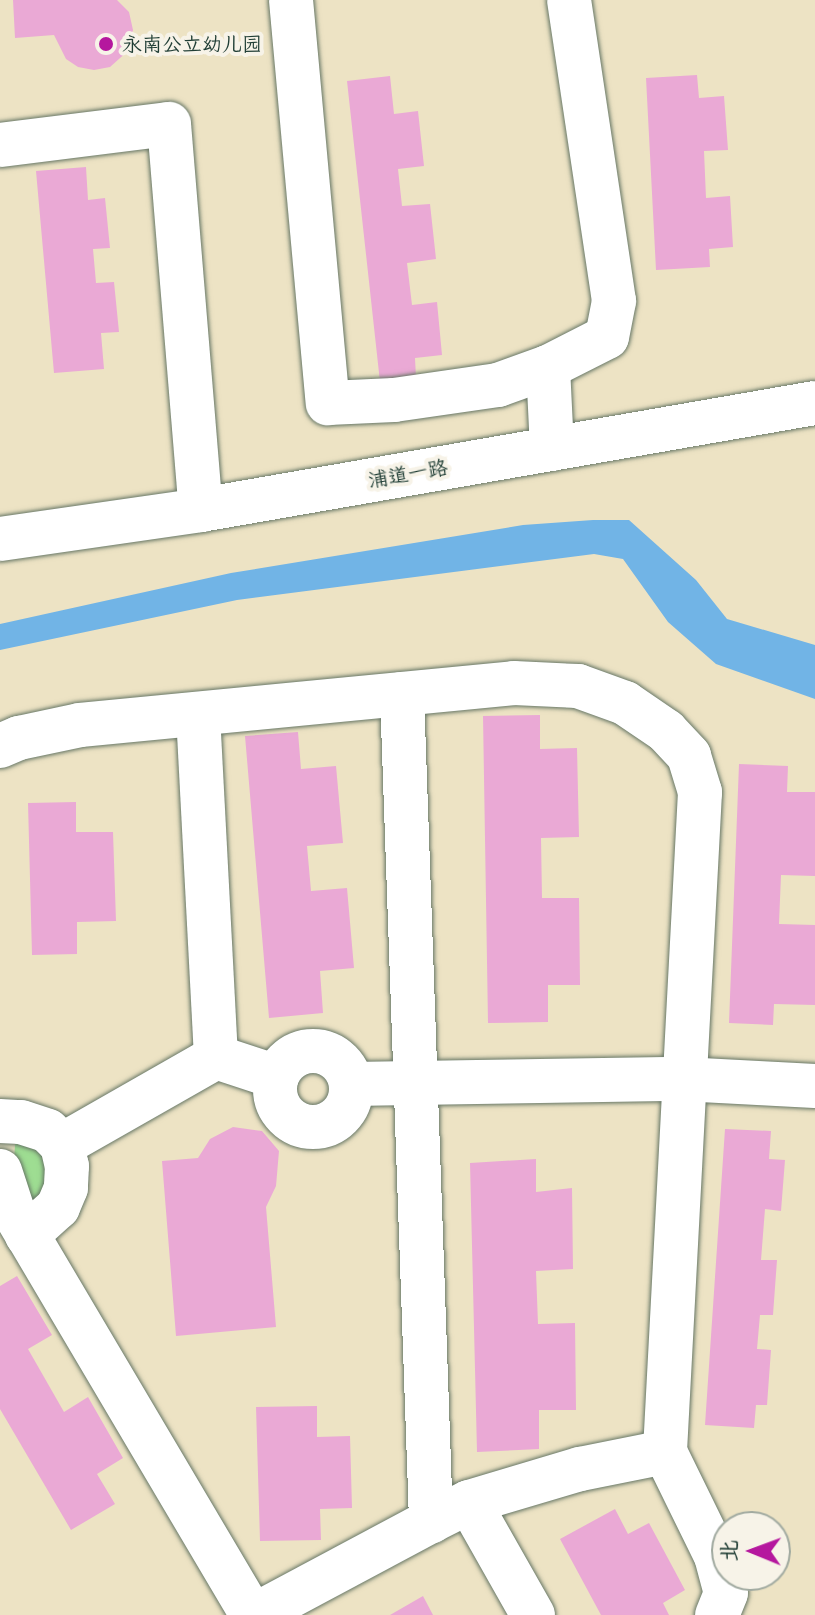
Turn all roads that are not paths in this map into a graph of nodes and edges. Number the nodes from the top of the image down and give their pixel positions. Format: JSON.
{"nodes":[{"id":1,"x":291,"y":0,"type":"edge"},
{"id":2,"x":569,"y":0,"type":"edge"},
{"id":3,"x":0,"y":145,"type":"edge"},
{"id":4,"x":548,"y":367,"type":"junction"},
{"id":5,"x":815,"y":403,"type":"edge"},
{"id":6,"x":552,"y":449,"type":"junction"},
{"id":7,"x":201,"y":510,"type":"junction"},
{"id":8,"x":0,"y":539,"type":"edge"},
{"id":9,"x":402,"y":694,"type":"junction"},
{"id":10,"x":198,"y":714,"type":"junction"},
{"id":11,"x":0,"y":746,"type":"edge"},
{"id":12,"x":216,"y":1057,"type":"junction"},
{"id":13,"x":682,"y":1079,"type":"junction"},
{"id":14,"x":0,"y":1084,"type":"edge"},
{"id":15,"x":416,"y":1085,"type":"junction"},
{"id":16,"x":815,"y":1086,"type":"edge"},
{"id":17,"x":0,"y":1113,"type":"edge"},
{"id":18,"x":0,"y":1121,"type":"edge"},
{"id":19,"x":62,"y":1145,"type":"junction"},
{"id":20,"x":10,"y":1208,"type":"edge"},
{"id":21,"x":665,"y":1452,"type":"junction"},
{"id":22,"x":450,"y":1511,"type":"junction"},
{"id":23,"x":254,"y":1615,"type":"edge"},
{"id":24,"x":533,"y":1615,"type":"edge"},
{"id":25,"x":717,"y":1615,"type":"edge"}],
"edges":[{"from":1,"to":4,"type":"street"},
{"from":2,"to":4,"type":"street"},
{"from":3,"to":7,"type":"street"},
{"from":4,"to":6,"type":"street"},
{"from":5,"to":6,"type":"street","name":"浦道一路"},
{"from":6,"to":7,"type":"street","name":"浦道一路"},
{"from":7,"to":8,"type":"street","name":"浦道一路"},
{"from":9,"to":10,"type":"street"},
{"from":9,"to":13,"type":"street"},
{"from":9,"to":15,"type":"street"},
{"from":10,"to":11,"type":"street"},
{"from":10,"to":12,"type":"street"},
{"from":12,"to":15,"type":"street"},
{"from":12,"to":19,"type":"street"},
{"from":13,"to":15,"type":"street"},
{"from":13,"to":16,"type":"street"},
{"from":13,"to":21,"type":"street"},
{"from":14,"to":17,"type":"street"},
{"from":15,"to":22,"type":"street"},
{"from":18,"to":19,"type":"street"},
{"from":19,"to":20,"type":"street"},
{"from":20,"to":23,"type":"street"},
{"from":21,"to":22,"type":"street"},
{"from":21,"to":25,"type":"street"},
{"from":22,"to":23,"type":"street"},
{"from":22,"to":24,"type":"street"}]}
